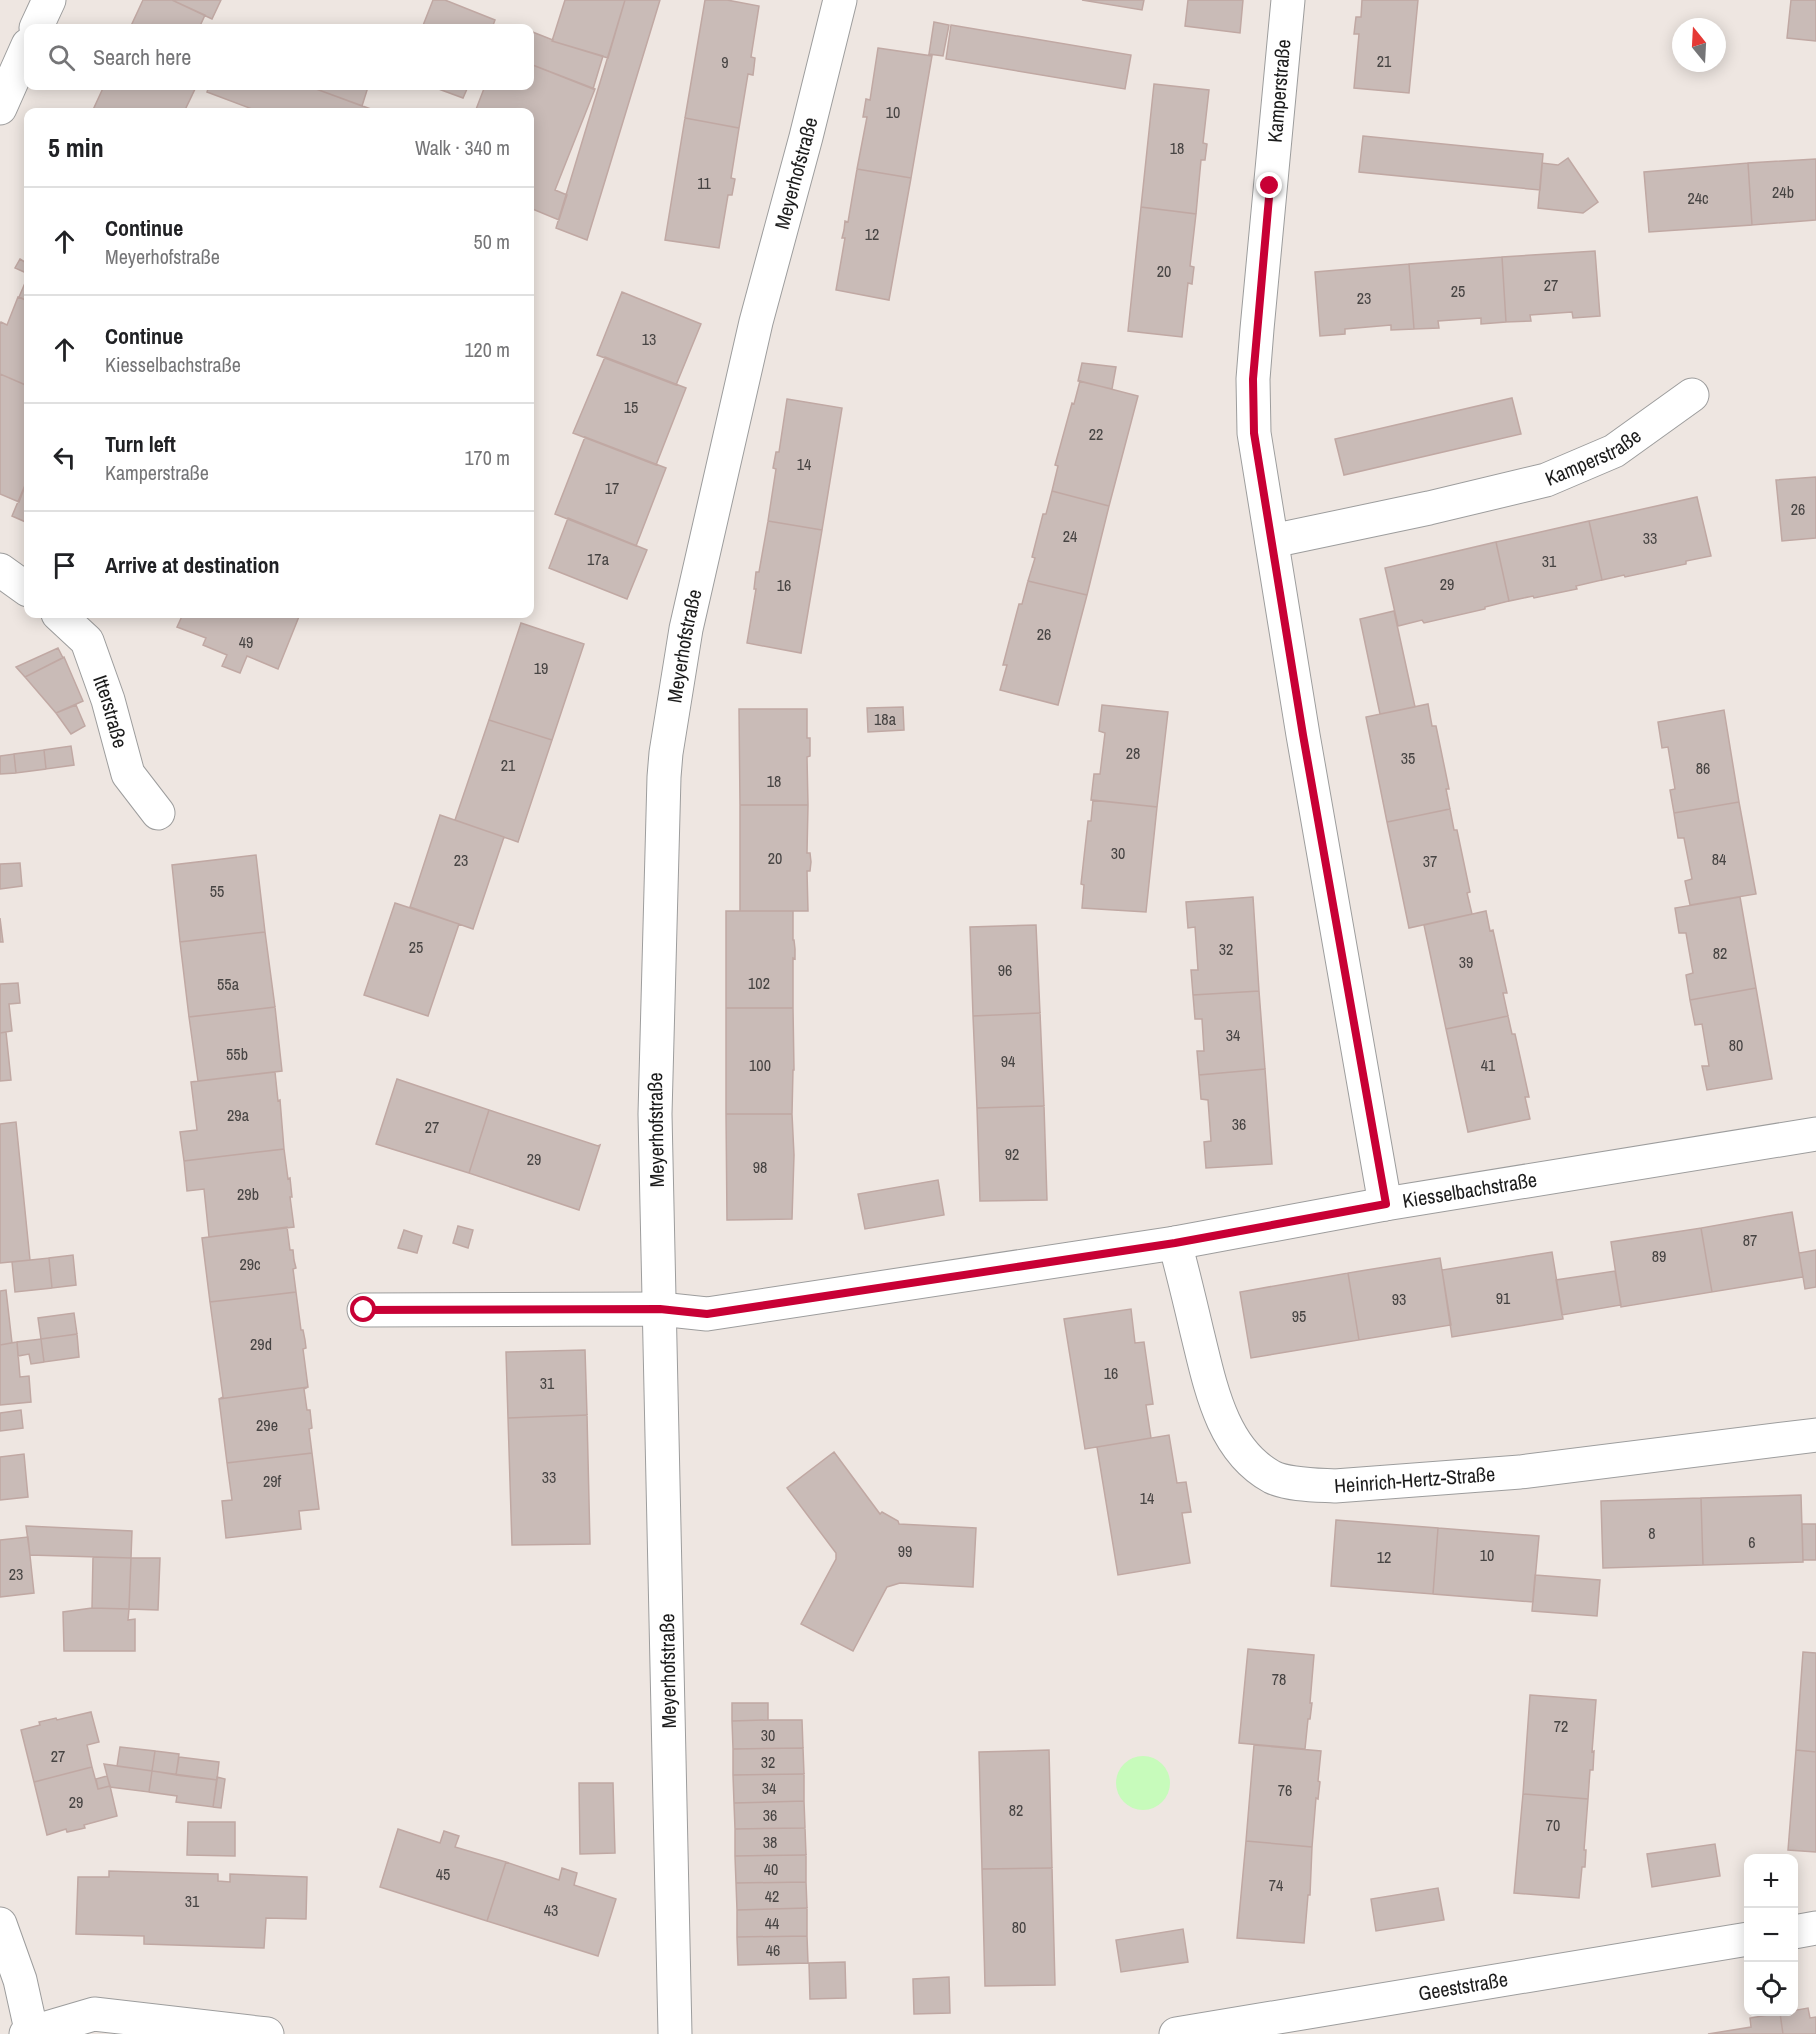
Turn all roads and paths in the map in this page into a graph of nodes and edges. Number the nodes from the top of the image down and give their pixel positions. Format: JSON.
{"nodes":[{"id":1,"x":49,"y":0,"type":"edge"},
{"id":2,"x":840,"y":0,"type":"edge"},
{"id":3,"x":1288,"y":0,"type":"edge"},
{"id":4,"x":38,"y":24,"type":"edge"},
{"id":5,"x":24,"y":54,"type":"edge"},
{"id":6,"x":0,"y":108,"type":"edge"},
{"id":7,"x":1692,"y":395,"type":"dead end"},
{"id":8,"x":1272,"y":541,"type":"junction"},
{"id":9,"x":0,"y":570,"type":"edge"},
{"id":10,"x":24,"y":587,"type":"edge"},
{"id":11,"x":62,"y":618,"type":"edge"},
{"id":12,"x":158,"y":813,"type":"dead end"},
{"id":13,"x":1816,"y":1134,"type":"edge"},
{"id":14,"x":1386,"y":1204,"type":"junction"},
{"id":15,"x":1175,"y":1243,"type":"junction"},
{"id":16,"x":660,"y":1309,"type":"junction"},
{"id":17,"x":364,"y":1310,"type":"dead end"},
{"id":18,"x":1816,"y":1434,"type":"edge"},
{"id":19,"x":0,"y":1924,"type":"edge"},
{"id":20,"x":1816,"y":1928,"type":"edge"},
{"id":21,"x":1798,"y":1931,"type":"edge"},
{"id":22,"x":1744,"y":1940,"type":"edge"},
{"id":23,"x":30,"y":2033,"type":"edge"},
{"id":24,"x":267,"y":2034,"type":"edge"},
{"id":25,"x":675,"y":2034,"type":"edge"},
{"id":26,"x":1176,"y":2034,"type":"edge"}],
"edges":[{"from":1,"to":4,"type":"street"},
{"from":2,"to":16,"type":"street","name":"Meyerhofstraße"},
{"from":3,"to":8,"type":"street","name":"Kamperstraße"},
{"from":5,"to":6,"type":"street"},
{"from":7,"to":8,"type":"street","name":"Kamperstraße"},
{"from":8,"to":14,"type":"street","name":"Kamperstraße"},
{"from":9,"to":10,"type":"street"},
{"from":11,"to":12,"type":"street","name":"Itterstraße"},
{"from":13,"to":14,"type":"street","name":"Kiesselbachstraße"},
{"from":14,"to":15,"type":"street","name":"Kiesselbachstraße"},
{"from":15,"to":16,"type":"street","name":"Kiesselbachstraße"},
{"from":15,"to":18,"type":"street","name":"Heinrich-Hertz-Straße"},
{"from":16,"to":17,"type":"street"},
{"from":16,"to":25,"type":"street","name":"Meyerhofstraße"},
{"from":19,"to":23,"type":"street"},
{"from":20,"to":21,"type":"street"},
{"from":22,"to":26,"type":"street","name":"Geeststraße"},
{"from":23,"to":24,"type":"street"}]}
